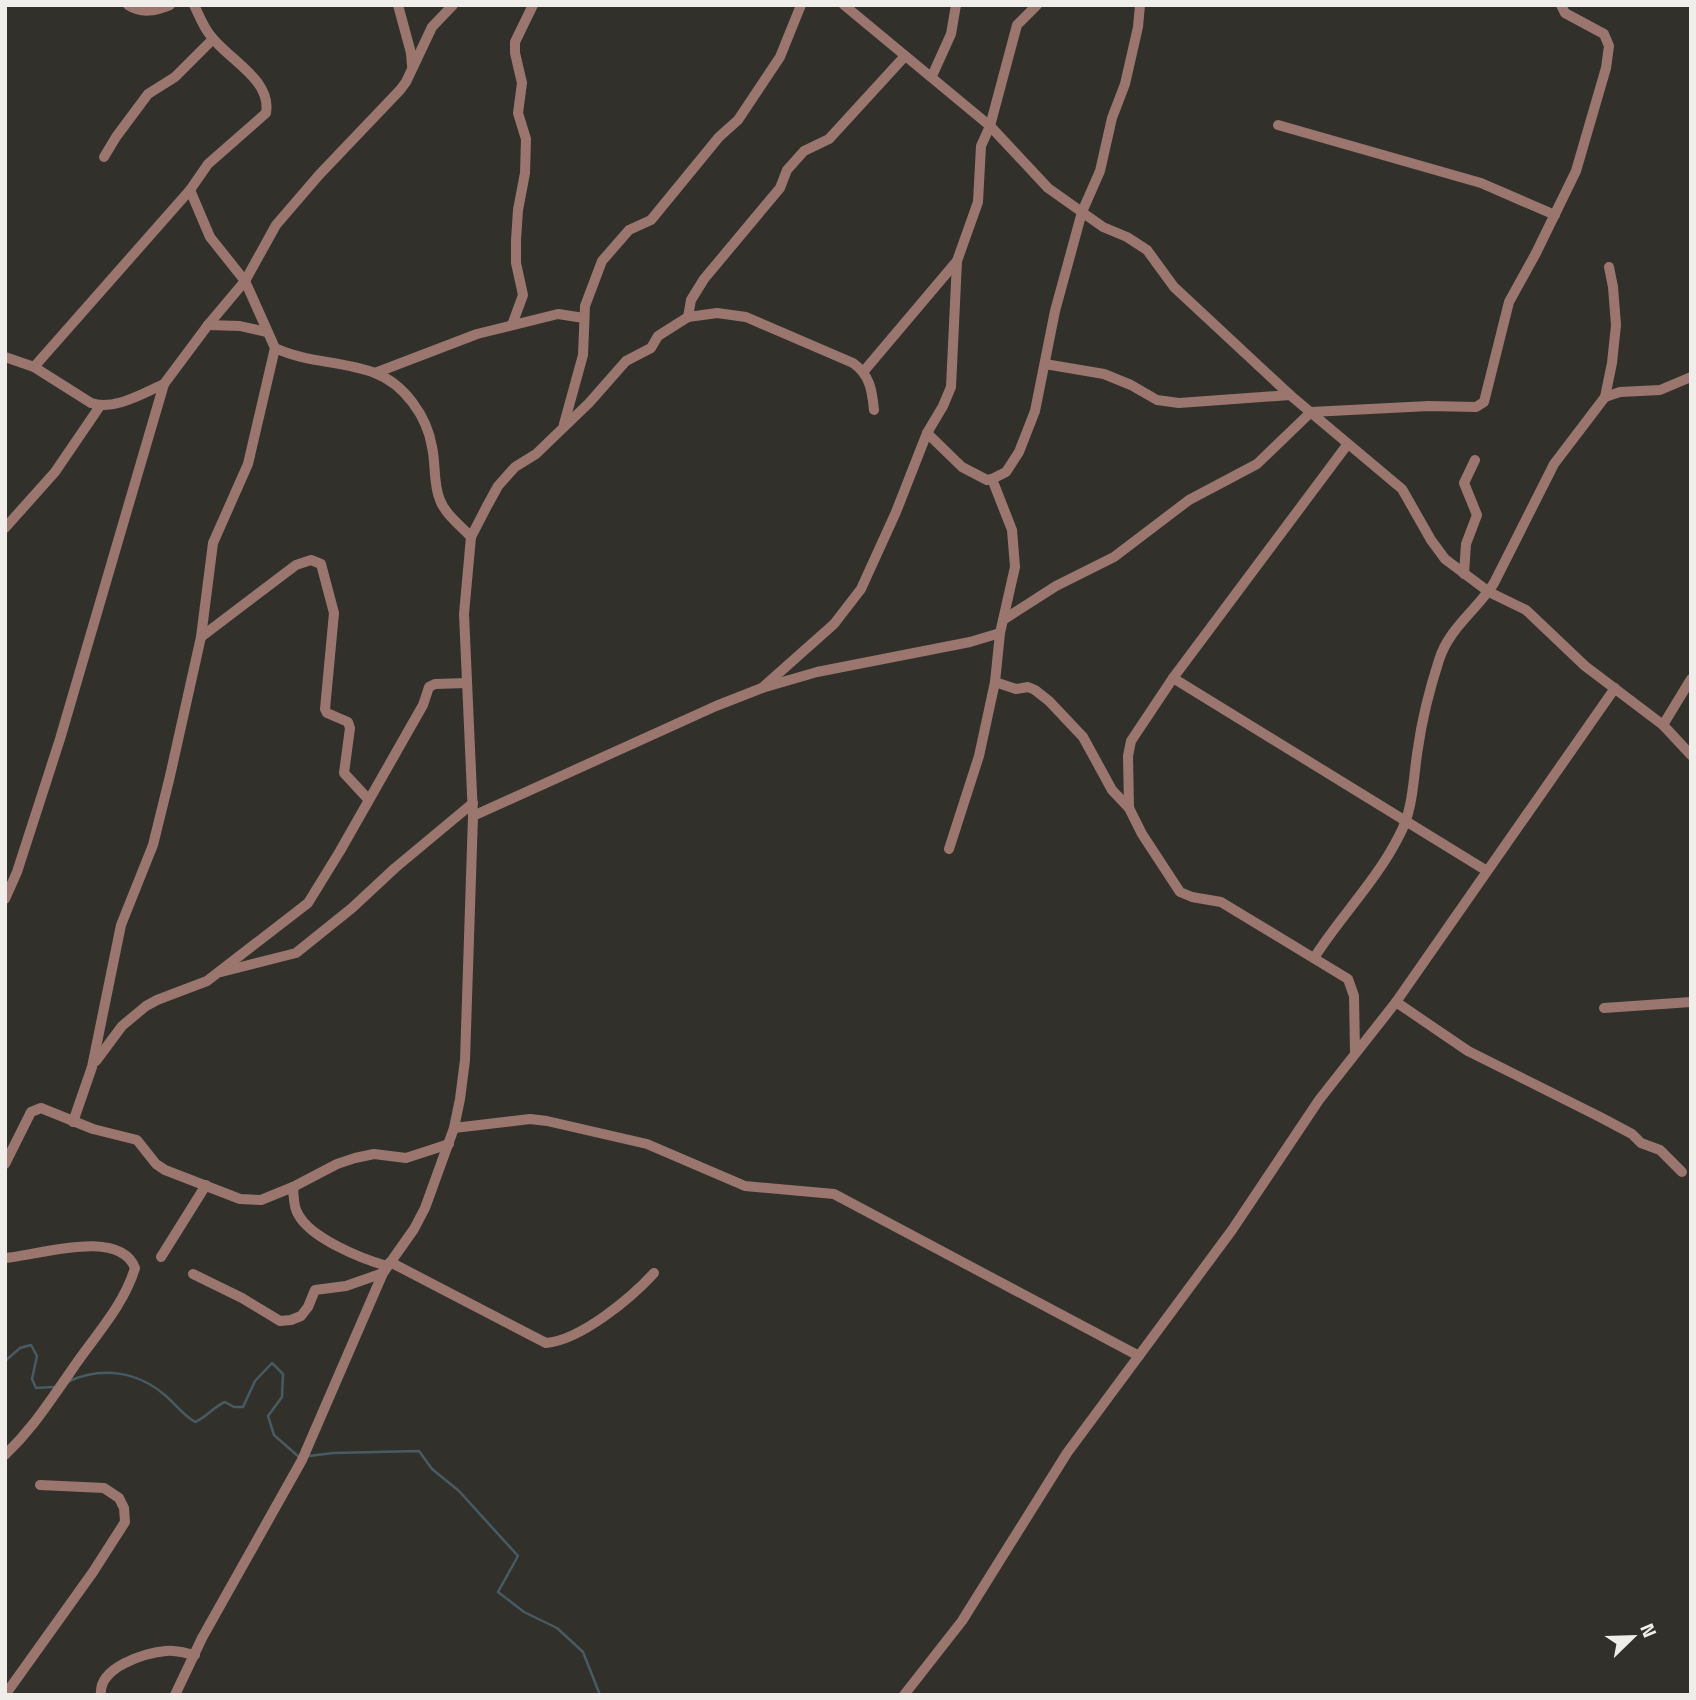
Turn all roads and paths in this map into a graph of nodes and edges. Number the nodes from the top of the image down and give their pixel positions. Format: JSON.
{"nodes":[{"id":1,"x":128,"y":5,"type":"edge"},
{"id":2,"x":170,"y":5,"type":"edge"},
{"id":3,"x":194,"y":5,"type":"edge"},
{"id":4,"x":398,"y":5,"type":"edge"},
{"id":5,"x":453,"y":5,"type":"edge"},
{"id":6,"x":534,"y":5,"type":"edge"},
{"id":7,"x":801,"y":5,"type":"edge"},
{"id":8,"x":844,"y":5,"type":"edge"},
{"id":9,"x":956,"y":5,"type":"edge"},
{"id":10,"x":1037,"y":5,"type":"edge"},
{"id":11,"x":1140,"y":5,"type":"edge"},
{"id":12,"x":1561,"y":5,"type":"edge"},
{"id":13,"x":213,"y":39,"type":"junction"},
{"id":14,"x":905,"y":56,"type":"junction"},
{"id":15,"x":412,"y":69,"type":"junction"},
{"id":16,"x":932,"y":76,"type":"junction"},
{"id":17,"x":1278,"y":125,"type":"dead end"},
{"id":18,"x":990,"y":126,"type":"junction"},
{"id":19,"x":104,"y":157,"type":"dead end"},
{"id":20,"x":190,"y":190,"type":"junction"},
{"id":21,"x":1082,"y":212,"type":"junction"},
{"id":22,"x":1555,"y":215,"type":"junction"},
{"id":23,"x":957,"y":261,"type":"junction"},
{"id":24,"x":1609,"y":267,"type":"dead end"},
{"id":25,"x":245,"y":281,"type":"junction"},
{"id":26,"x":688,"y":317,"type":"junction"},
{"id":27,"x":584,"y":318,"type":"junction"},
{"id":28,"x":208,"y":325,"type":"junction"},
{"id":29,"x":512,"y":325,"type":"junction"},
{"id":30,"x":267,"y":332,"type":"junction"},
{"id":31,"x":275,"y":348,"type":"junction"},
{"id":32,"x":5,"y":357,"type":"edge"},
{"id":33,"x":1045,"y":364,"type":"junction"},
{"id":34,"x":34,"y":368,"type":"junction"},
{"id":35,"x":864,"y":371,"type":"junction"},
{"id":36,"x":375,"y":373,"type":"junction"},
{"id":37,"x":1691,"y":377,"type":"edge"},
{"id":38,"x":164,"y":384,"type":"junction"},
{"id":39,"x":1290,"y":395,"type":"junction"},
{"id":40,"x":1605,"y":397,"type":"junction"},
{"id":41,"x":100,"y":406,"type":"junction"},
{"id":42,"x":874,"y":410,"type":"dead end"},
{"id":43,"x":1311,"y":412,"type":"junction"},
{"id":44,"x":564,"y":426,"type":"junction"},
{"id":45,"x":928,"y":433,"type":"junction"},
{"id":46,"x":1347,"y":444,"type":"junction"},
{"id":47,"x":1475,"y":460,"type":"dead end"},
{"id":48,"x":992,"y":479,"type":"junction"},
{"id":49,"x":5,"y":528,"type":"edge"},
{"id":50,"x":471,"y":537,"type":"junction"},
{"id":51,"x":1464,"y":574,"type":"junction"},
{"id":52,"x":1489,"y":592,"type":"junction"},
{"id":53,"x":1003,"y":620,"type":"junction"},
{"id":54,"x":1000,"y":633,"type":"junction"},
{"id":55,"x":201,"y":637,"type":"junction"},
{"id":56,"x":1173,"y":678,"type":"junction"},
{"id":57,"x":1691,"y":679,"type":"edge"},
{"id":58,"x":995,"y":682,"type":"junction"},
{"id":59,"x":467,"y":683,"type":"junction"},
{"id":60,"x":762,"y":688,"type":"junction"},
{"id":61,"x":1615,"y":688,"type":"junction"},
{"id":62,"x":1663,"y":725,"type":"junction"},
{"id":63,"x":1691,"y":755,"type":"edge"},
{"id":64,"x":368,"y":799,"type":"junction"},
{"id":65,"x":473,"y":803,"type":"junction"},
{"id":66,"x":1129,"y":808,"type":"junction"},
{"id":67,"x":473,"y":816,"type":"junction"},
{"id":68,"x":1404,"y":822,"type":"junction"},
{"id":69,"x":949,"y":849,"type":"dead end"},
{"id":70,"x":1488,"y":871,"type":"junction"},
{"id":71,"x":5,"y":899,"type":"edge"},
{"id":72,"x":1314,"y":958,"type":"junction"},
{"id":73,"x":217,"y":973,"type":"junction"},
{"id":74,"x":1396,"y":1002,"type":"junction"},
{"id":75,"x":1691,"y":1002,"type":"edge"},
{"id":76,"x":1604,"y":1008,"type":"dead end"},
{"id":77,"x":1355,"y":1052,"type":"junction"},
{"id":78,"x":92,"y":1067,"type":"junction"},
{"id":79,"x":73,"y":1122,"type":"junction"},
{"id":80,"x":454,"y":1128,"type":"junction"},
{"id":81,"x":449,"y":1144,"type":"junction"},
{"id":82,"x":5,"y":1164,"type":"edge"},
{"id":83,"x":1682,"y":1172,"type":"dead end"},
{"id":84,"x":206,"y":1185,"type":"junction"},
{"id":85,"x":293,"y":1187,"type":"junction"},
{"id":86,"x":161,"y":1257,"type":"dead end"},
{"id":87,"x":5,"y":1258,"type":"edge"},
{"id":88,"x":387,"y":1267,"type":"junction"},
{"id":89,"x":654,"y":1273,"type":"dead end"},
{"id":90,"x":193,"y":1275,"type":"dead end"},
{"id":91,"x":1139,"y":1356,"type":"junction"},
{"id":92,"x":5,"y":1455,"type":"edge"},
{"id":93,"x":40,"y":1485,"type":"dead end"},
{"id":94,"x":195,"y":1655,"type":"junction"},
{"id":95,"x":5,"y":1695,"type":"edge"},
{"id":96,"x":102,"y":1695,"type":"edge"},
{"id":97,"x":175,"y":1695,"type":"edge"},
{"id":98,"x":904,"y":1695,"type":"edge"}],
"edges":[{"from":1,"to":2,"type":"street"},
{"from":3,"to":13,"type":"street"},
{"from":4,"to":15,"type":"street"},
{"from":5,"to":15,"type":"street"},
{"from":6,"to":29,"type":"street"},
{"from":7,"to":27,"type":"street"},
{"from":8,"to":14,"type":"street"},
{"from":9,"to":16,"type":"street"},
{"from":10,"to":18,"type":"street"},
{"from":11,"to":21,"type":"street"},
{"from":12,"to":22,"type":"street"},
{"from":13,"to":19,"type":"street"},
{"from":13,"to":20,"type":"street"},
{"from":14,"to":16,"type":"street"},
{"from":14,"to":26,"type":"street"},
{"from":15,"to":25,"type":"street"},
{"from":16,"to":18,"type":"street"},
{"from":17,"to":22,"type":"street"},
{"from":18,"to":21,"type":"street"},
{"from":18,"to":23,"type":"street"},
{"from":20,"to":25,"type":"street"},
{"from":20,"to":34,"type":"street"},
{"from":21,"to":33,"type":"street"},
{"from":21,"to":39,"type":"street"},
{"from":22,"to":43,"type":"street"},
{"from":23,"to":35,"type":"street"},
{"from":23,"to":45,"type":"street"},
{"from":24,"to":40,"type":"street"},
{"from":25,"to":28,"type":"street"},
{"from":25,"to":30,"type":"street"},
{"from":26,"to":35,"type":"street"},
{"from":26,"to":44,"type":"street"},
{"from":27,"to":29,"type":"street"},
{"from":27,"to":44,"type":"street"},
{"from":28,"to":30,"type":"street"},
{"from":28,"to":38,"type":"street"},
{"from":29,"to":36,"type":"street"},
{"from":30,"to":31,"type":"street"},
{"from":31,"to":36,"type":"street"},
{"from":31,"to":55,"type":"street"},
{"from":32,"to":34,"type":"street"},
{"from":33,"to":39,"type":"street"},
{"from":33,"to":48,"type":"street"},
{"from":34,"to":41,"type":"street"},
{"from":35,"to":42,"type":"street"},
{"from":36,"to":50,"type":"street"},
{"from":37,"to":40,"type":"street"},
{"from":38,"to":41,"type":"street"},
{"from":38,"to":71,"type":"street"},
{"from":39,"to":43,"type":"street"},
{"from":40,"to":52,"type":"street"},
{"from":41,"to":49,"type":"street"},
{"from":43,"to":46,"type":"street"},
{"from":43,"to":53,"type":"street"},
{"from":44,"to":50,"type":"street"},
{"from":45,"to":48,"type":"street"},
{"from":45,"to":60,"type":"street"},
{"from":46,"to":51,"type":"street"},
{"from":46,"to":56,"type":"street"},
{"from":47,"to":51,"type":"street"},
{"from":48,"to":53,"type":"street"},
{"from":50,"to":59,"type":"street"},
{"from":51,"to":52,"type":"street"},
{"from":52,"to":61,"type":"street"},
{"from":52,"to":68,"type":"street"},
{"from":53,"to":54,"type":"street"},
{"from":54,"to":58,"type":"street"},
{"from":54,"to":60,"type":"street"},
{"from":55,"to":64,"type":"street"},
{"from":55,"to":78,"type":"street"},
{"from":56,"to":66,"type":"street"},
{"from":56,"to":68,"type":"street"},
{"from":57,"to":62,"type":"street"},
{"from":58,"to":66,"type":"street"},
{"from":58,"to":69,"type":"street"},
{"from":59,"to":64,"type":"street"},
{"from":59,"to":65,"type":"street"},
{"from":60,"to":67,"type":"street"},
{"from":61,"to":62,"type":"street"},
{"from":61,"to":70,"type":"street"},
{"from":62,"to":63,"type":"street"},
{"from":64,"to":73,"type":"street"},
{"from":65,"to":67,"type":"street"},
{"from":65,"to":73,"type":"street"},
{"from":66,"to":72,"type":"street"},
{"from":67,"to":80,"type":"street"},
{"from":68,"to":70,"type":"street"},
{"from":68,"to":72,"type":"street"},
{"from":70,"to":74,"type":"street"},
{"from":72,"to":77,"type":"street"},
{"from":73,"to":78,"type":"street"},
{"from":74,"to":77,"type":"street"},
{"from":74,"to":83,"type":"street"},
{"from":75,"to":76,"type":"street"},
{"from":77,"to":91,"type":"street"},
{"from":78,"to":79,"type":"street"},
{"from":79,"to":82,"type":"street"},
{"from":79,"to":84,"type":"street"},
{"from":80,"to":81,"type":"street"},
{"from":80,"to":91,"type":"street"},
{"from":81,"to":85,"type":"street"},
{"from":81,"to":88,"type":"street"},
{"from":84,"to":85,"type":"street"},
{"from":84,"to":86,"type":"street"},
{"from":85,"to":88,"type":"street"},
{"from":87,"to":92,"type":"street"},
{"from":88,"to":89,"type":"street"},
{"from":88,"to":90,"type":"street"},
{"from":88,"to":94,"type":"street"},
{"from":91,"to":98,"type":"street"},
{"from":93,"to":95,"type":"street"},
{"from":94,"to":96,"type":"street"},
{"from":94,"to":97,"type":"street"}]}
